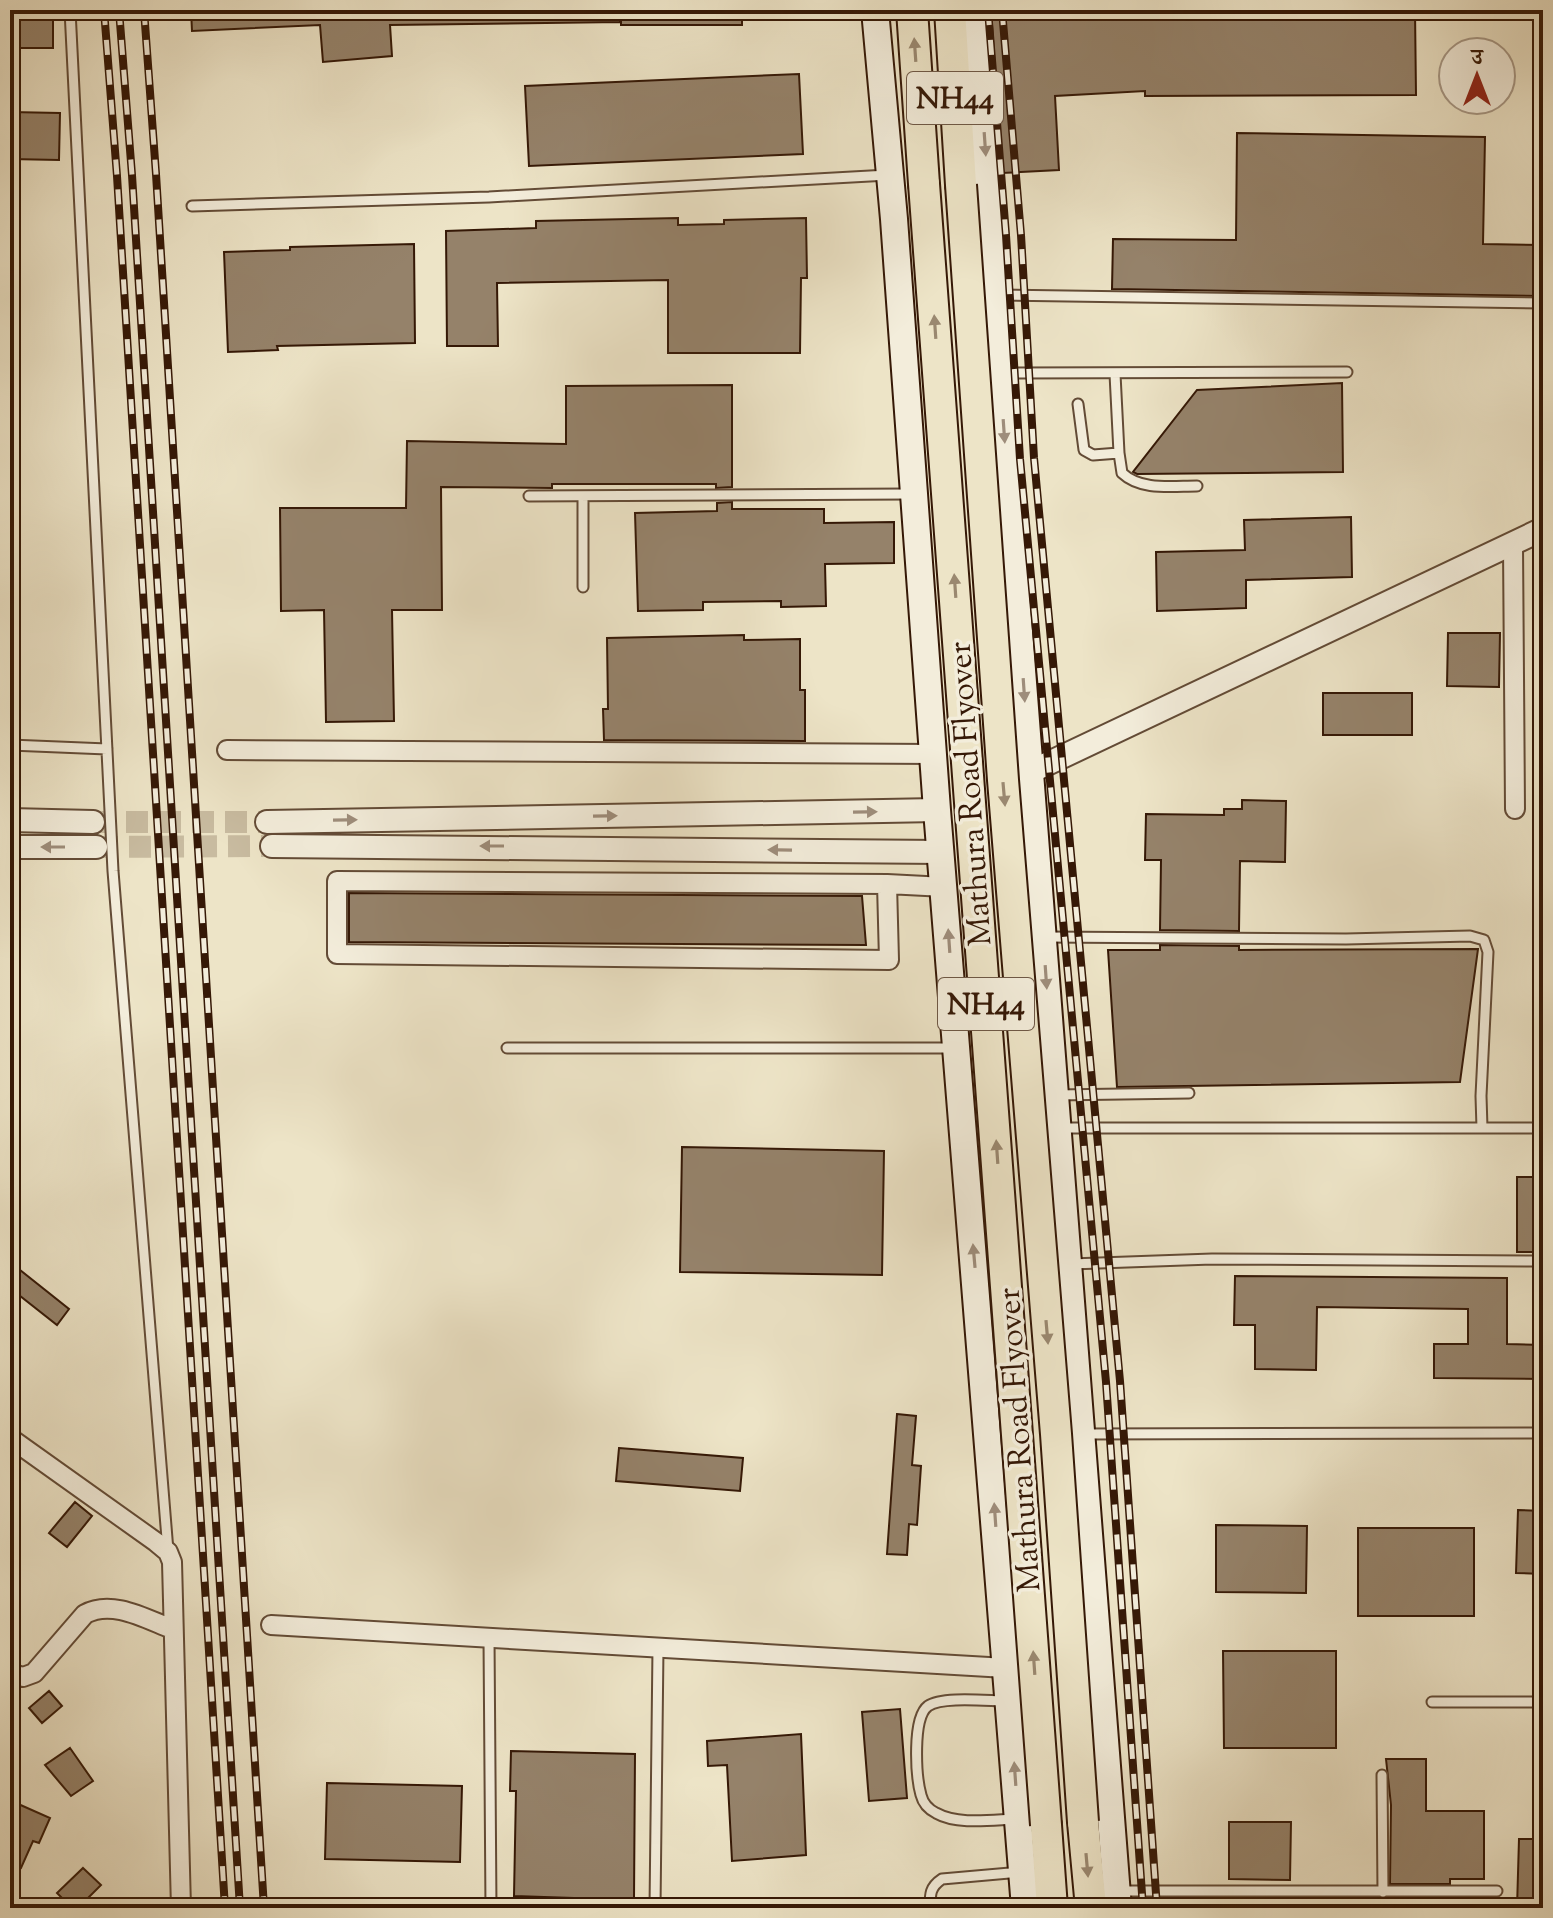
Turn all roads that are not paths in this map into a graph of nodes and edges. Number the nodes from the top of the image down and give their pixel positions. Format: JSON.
{"nodes":[{"id":1,"x":70,"y":10,"type":"edge"},
{"id":2,"x":875,"y":10,"type":"edge"},
{"id":3,"x":912,"y":10,"type":"edge"},
{"id":4,"x":950,"y":10,"type":"edge"},
{"id":5,"x":975,"y":10,"type":"edge"},
{"id":6,"x":890,"y":175,"type":"junction"},
{"id":7,"x":192,"y":206,"type":"dead end"},
{"id":8,"x":995,"y":295,"type":"junction"},
{"id":9,"x":1543,"y":303,"type":"edge"},
{"id":10,"x":1347,"y":372,"type":"dead end"},
{"id":11,"x":999,"y":373,"type":"junction"},
{"id":12,"x":1115,"y":374,"type":"junction"},
{"id":13,"x":1078,"y":404,"type":"dead end"},
{"id":14,"x":1119,"y":453,"type":"junction"},
{"id":15,"x":1197,"y":486,"type":"dead end"},
{"id":16,"x":915,"y":494,"type":"junction"},
{"id":17,"x":529,"y":496,"type":"dead end"},
{"id":18,"x":583,"y":496,"type":"junction"},
{"id":19,"x":1543,"y":529,"type":"edge"},
{"id":20,"x":1513,"y":546,"type":"junction"},
{"id":21,"x":583,"y":587,"type":"dead end"},
{"id":22,"x":10,"y":745,"type":"edge"},
{"id":23,"x":107,"y":749,"type":"junction"},
{"id":24,"x":227,"y":750,"type":"dead end"},
{"id":25,"x":935,"y":754,"type":"junction"},
{"id":26,"x":1030,"y":772,"type":"junction"},
{"id":27,"x":1515,"y":809,"type":"dead end"},
{"id":28,"x":937,"y":810,"type":"junction"},
{"id":29,"x":10,"y":820,"type":"edge"},
{"id":30,"x":93,"y":822,"type":"tunnel mouth"},
{"id":31,"x":267,"y":822,"type":"tunnel mouth"},
{"id":32,"x":272,"y":846,"type":"tunnel mouth"},
{"id":33,"x":10,"y":847,"type":"edge"},
{"id":34,"x":96,"y":847,"type":"tunnel mouth"},
{"id":35,"x":942,"y":852,"type":"junction"},
{"id":36,"x":887,"y":884,"type":"junction"},
{"id":37,"x":945,"y":887,"type":"junction"},
{"id":38,"x":1043,"y":937,"type":"junction"},
{"id":39,"x":1051,"y":1043,"type":"junction"},
{"id":40,"x":507,"y":1048,"type":"dead end"},
{"id":41,"x":958,"y":1048,"type":"junction"},
{"id":42,"x":1189,"y":1093,"type":"dead end"},
{"id":43,"x":1055,"y":1095,"type":"junction"},
{"id":44,"x":1542,"y":1126,"type":"edge"},
{"id":45,"x":1057,"y":1128,"type":"junction"},
{"id":46,"x":1482,"y":1128,"type":"junction"},
{"id":47,"x":1543,"y":1261,"type":"edge"},
{"id":48,"x":1067,"y":1264,"type":"junction"},
{"id":49,"x":1543,"y":1433,"type":"edge"},
{"id":50,"x":1080,"y":1434,"type":"junction"},
{"id":51,"x":10,"y":1438,"type":"edge"},
{"id":52,"x":168,"y":1552,"type":"junction"},
{"id":53,"x":271,"y":1625,"type":"dead end"},
{"id":54,"x":172,"y":1629,"type":"junction"},
{"id":55,"x":489,"y":1638,"type":"junction"},
{"id":56,"x":658,"y":1648,"type":"junction"},
{"id":57,"x":1006,"y":1668,"type":"junction"},
{"id":58,"x":10,"y":1673,"type":"edge"},
{"id":59,"x":1009,"y":1701,"type":"junction"},
{"id":60,"x":1432,"y":1702,"type":"dead end"},
{"id":61,"x":1543,"y":1702,"type":"edge"},
{"id":62,"x":1382,"y":1775,"type":"dead end"},
{"id":63,"x":1018,"y":1819,"type":"junction"},
{"id":64,"x":1022,"y":1871,"type":"junction"},
{"id":65,"x":1497,"y":1891,"type":"dead end"},
{"id":66,"x":1383,"y":1892,"type":"junction"},
{"id":67,"x":1117,"y":1899,"type":"edge"},
{"id":68,"x":181,"y":1908,"type":"edge"},
{"id":69,"x":491,"y":1908,"type":"edge"},
{"id":70,"x":655,"y":1908,"type":"edge"},
{"id":71,"x":930,"y":1908,"type":"edge"},
{"id":72,"x":1025,"y":1908,"type":"edge"},
{"id":73,"x":1052,"y":1908,"type":"edge"},
{"id":74,"x":1091,"y":1908,"type":"edge"}],
"edges":[{"from":1,"to":23,"type":"lane"},
{"from":2,"to":6,"type":"main road"},
{"from":73,"to":3,"type":"highway","name":"Mathura Road Flyover","number":"NH44","one_way":true,"bridge":true},
{"from":4,"to":74,"type":"highway","name":"Mathura Road Flyover","number":"NH44","one_way":true,"bridge":true},
{"from":5,"to":8,"type":"main road","one_way":true},
{"from":6,"to":7,"type":"lane"},
{"from":6,"to":16,"type":"main road"},
{"from":8,"to":9,"type":"lane"},
{"from":8,"to":11,"type":"main road"},
{"from":10,"to":12,"type":"lane"},
{"from":11,"to":12,"type":"lane"},
{"from":11,"to":26,"type":"main road","one_way":true},
{"from":12,"to":14,"type":"lane"},
{"from":13,"to":14,"type":"lane"},
{"from":14,"to":15,"type":"lane"},
{"from":16,"to":18,"type":"lane"},
{"from":16,"to":25,"type":"main road"},
{"from":17,"to":18,"type":"lane"},
{"from":18,"to":21,"type":"lane"},
{"from":19,"to":20,"type":"street"},
{"from":20,"to":26,"type":"street"},
{"from":20,"to":27,"type":"street"},
{"from":22,"to":23,"type":"lane"},
{"from":23,"to":52,"type":"lane"},
{"from":24,"to":25,"type":"street"},
{"from":25,"to":28,"type":"main road"},
{"from":26,"to":38,"type":"main road"},
{"from":31,"to":28,"type":"street","one_way":true},
{"from":28,"to":35,"type":"main road"},
{"from":29,"to":30,"type":"street"},
{"from":35,"to":32,"type":"street","one_way":true},
{"from":34,"to":33,"type":"street","one_way":true},
{"from":35,"to":37,"type":"main road"},
{"from":36,"to":36,"type":"street"},
{"from":36,"to":37,"type":"street"},
{"from":41,"to":37,"type":"main road","one_way":true},
{"from":38,"to":39,"type":"main road","one_way":true},
{"from":38,"to":46,"type":"lane"},
{"from":39,"to":41,"type":"main road"},
{"from":39,"to":43,"type":"main road"},
{"from":40,"to":41,"type":"lane"},
{"from":57,"to":41,"type":"main road","one_way":true},
{"from":42,"to":43,"type":"lane"},
{"from":43,"to":45,"type":"main road"},
{"from":44,"to":46,"type":"lane"},
{"from":45,"to":46,"type":"lane"},
{"from":45,"to":48,"type":"main road"},
{"from":47,"to":48,"type":"lane"},
{"from":48,"to":50,"type":"main road"},
{"from":49,"to":50,"type":"lane"},
{"from":50,"to":67,"type":"main road"},
{"from":51,"to":52,"type":"street"},
{"from":52,"to":54,"type":"street"},
{"from":53,"to":55,"type":"street"},
{"from":54,"to":58,"type":"street"},
{"from":54,"to":68,"type":"street"},
{"from":55,"to":56,"type":"street"},
{"from":55,"to":69,"type":"lane"},
{"from":56,"to":57,"type":"street"},
{"from":56,"to":70,"type":"lane"},
{"from":57,"to":59,"type":"main road"},
{"from":63,"to":59,"type":"main road","one_way":true},
{"from":59,"to":63,"type":"lane"},
{"from":60,"to":61,"type":"lane"},
{"from":62,"to":66,"type":"lane"},
{"from":63,"to":64,"type":"main road"},
{"from":64,"to":71,"type":"lane"},
{"from":64,"to":72,"type":"main road"},
{"from":65,"to":66,"type":"lane"},
{"from":66,"to":67,"type":"lane"}]}
